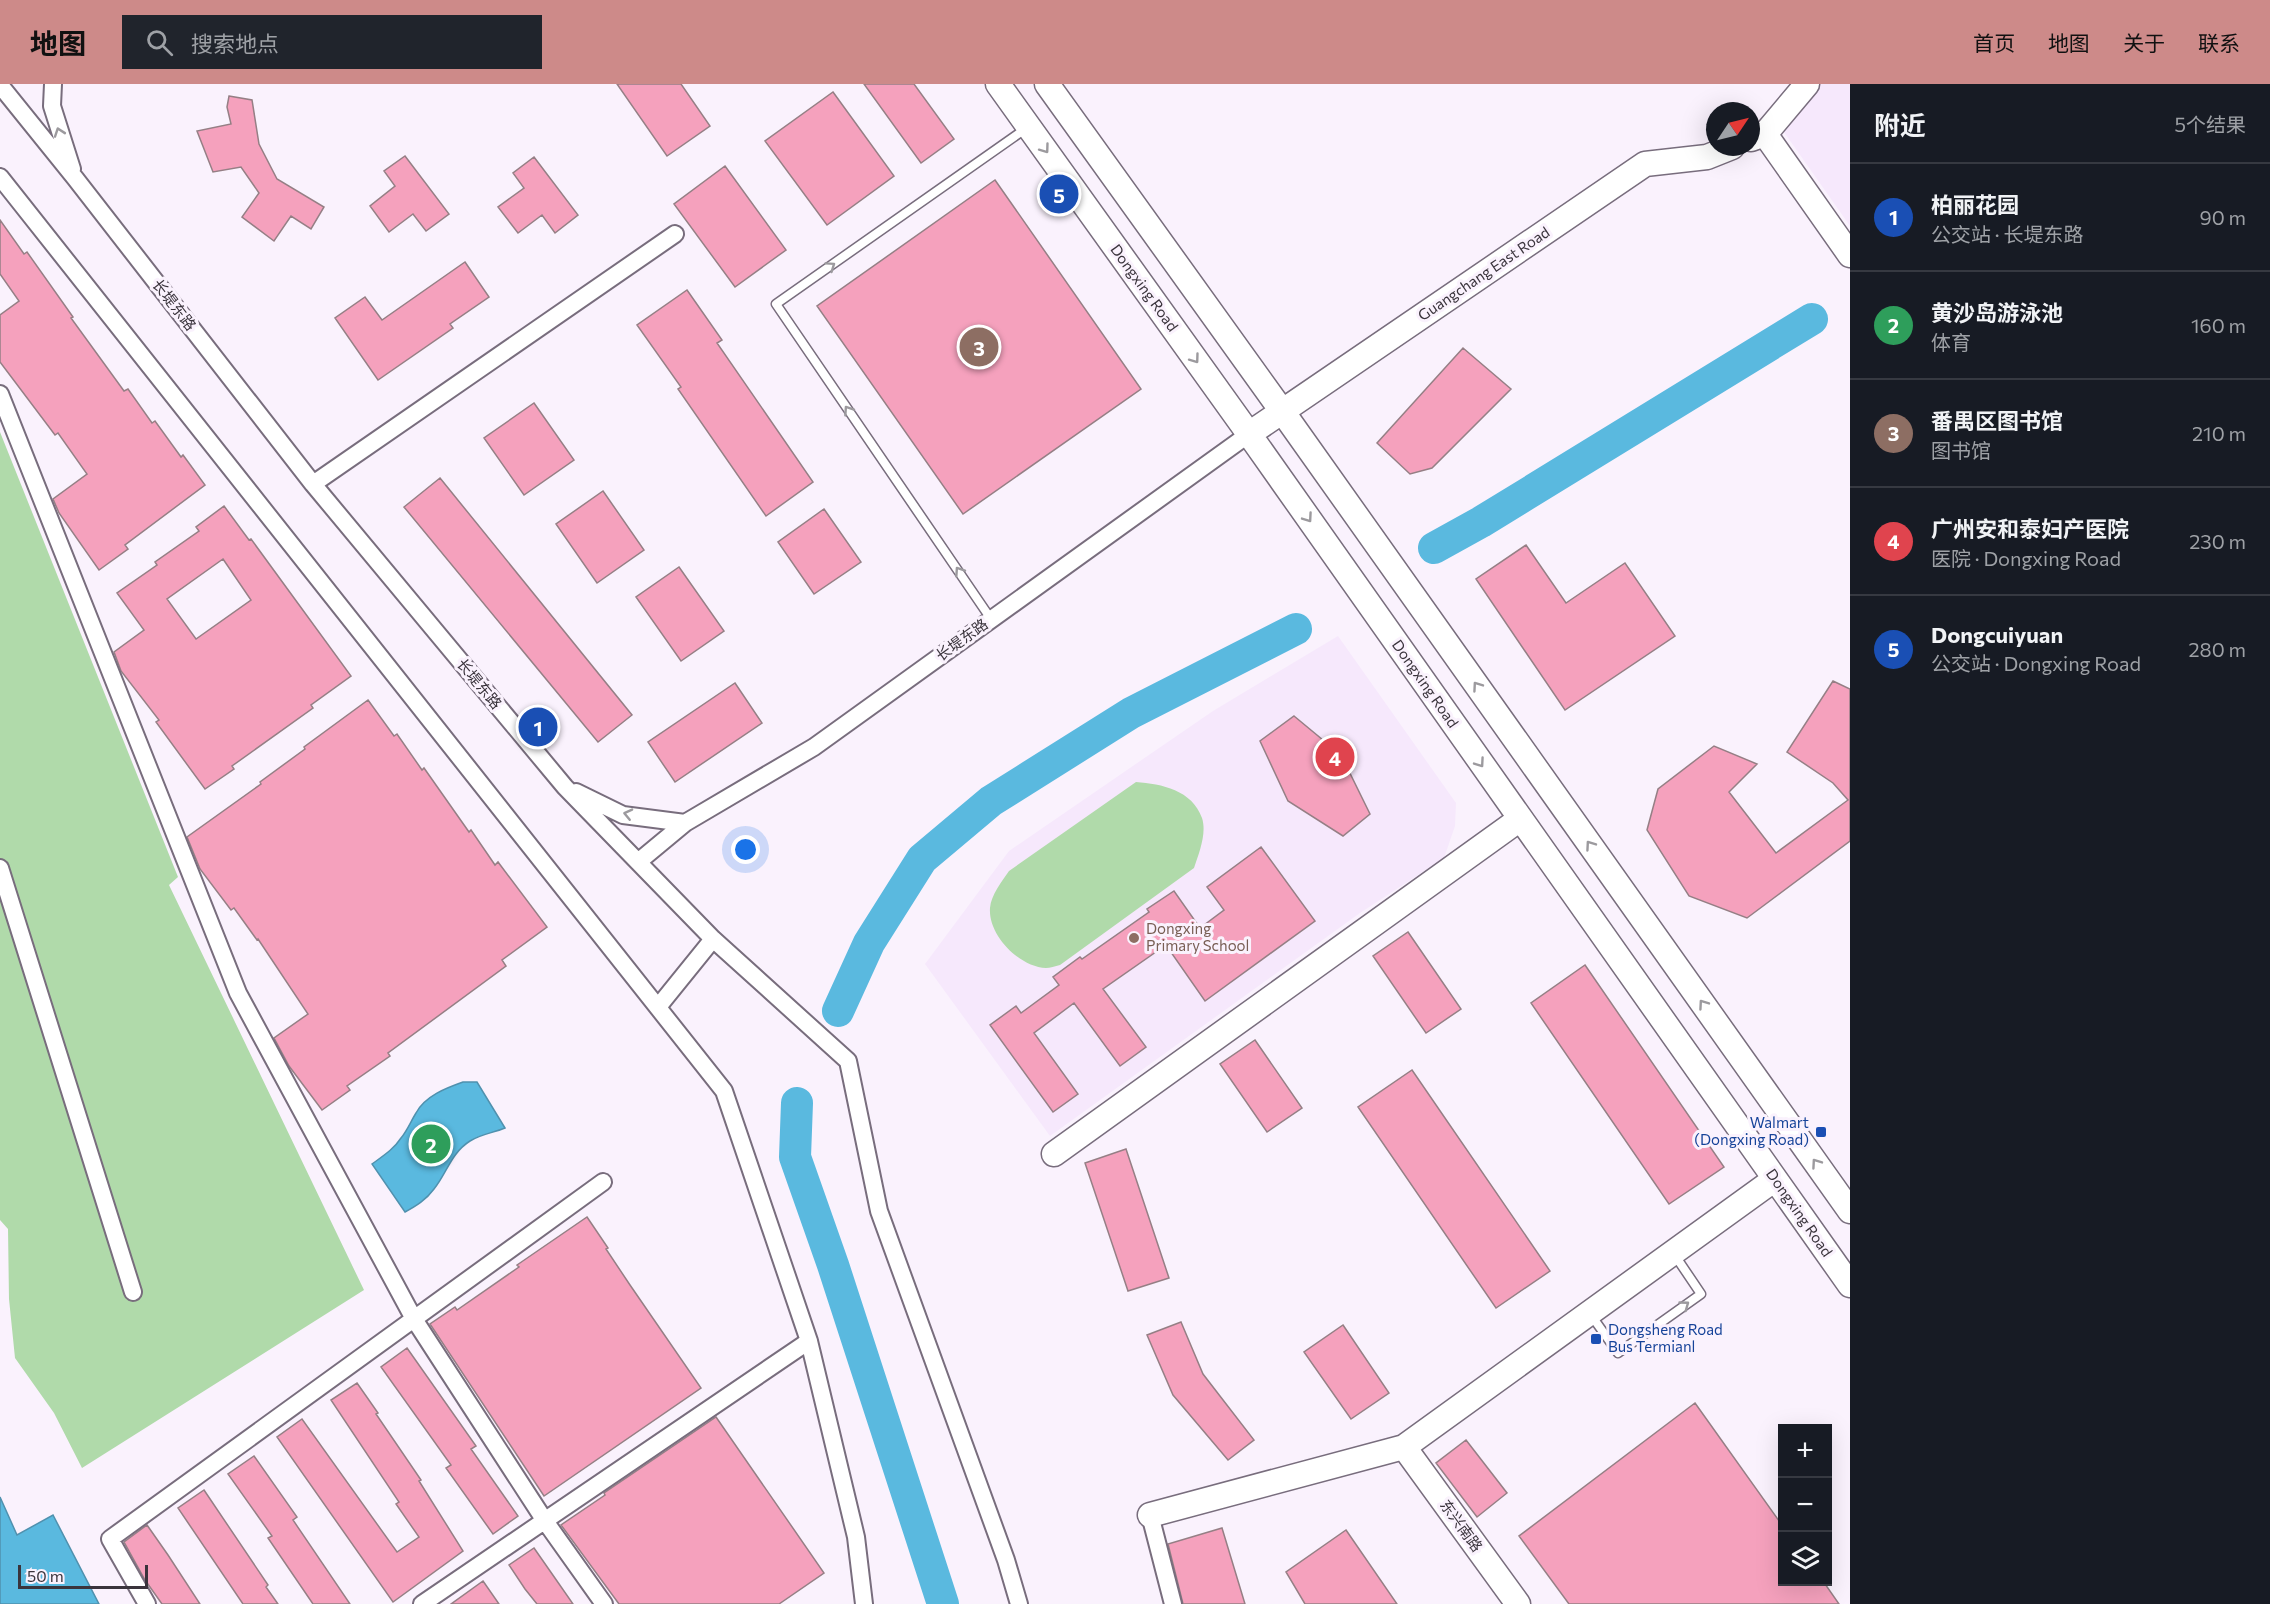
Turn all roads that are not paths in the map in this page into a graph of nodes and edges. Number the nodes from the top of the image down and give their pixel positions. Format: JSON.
{"nodes":[{"id":1,"x":53,"y":84,"type":"edge"},
{"id":2,"x":999,"y":84,"type":"edge"},
{"id":3,"x":1047,"y":84,"type":"edge"},
{"id":4,"x":1807,"y":84,"type":"edge"},
{"id":5,"x":0,"y":85,"type":"edge"},
{"id":6,"x":1029,"y":126,"type":"junction"},
{"id":7,"x":1760,"y":135,"type":"edge"},
{"id":8,"x":1760,"y":140,"type":"edge"},
{"id":9,"x":1710,"y":156,"type":"edge"},
{"id":10,"x":0,"y":177,"type":"edge"},
{"id":11,"x":75,"y":178,"type":"junction"},
{"id":12,"x":675,"y":234,"type":"dead end"},
{"id":13,"x":1850,"y":255,"type":"edge"},
{"id":14,"x":0,"y":394,"type":"edge"},
{"id":15,"x":1282,"y":411,"type":"junction"},
{"id":16,"x":1249,"y":434,"type":"junction"},
{"id":17,"x":314,"y":484,"type":"junction"},
{"id":18,"x":992,"y":619,"type":"junction"},
{"id":19,"x":565,"y":787,"type":"junction"},
{"id":20,"x":1520,"y":819,"type":"junction"},
{"id":21,"x":685,"y":823,"type":"junction"},
{"id":22,"x":638,"y":862,"type":"junction"},
{"id":23,"x":0,"y":868,"type":"edge"},
{"id":24,"x":713,"y":939,"type":"junction"},
{"id":25,"x":658,"y":1007,"type":"junction"},
{"id":26,"x":1054,"y":1154,"type":"dead end"},
{"id":27,"x":1774,"y":1179,"type":"junction"},
{"id":28,"x":603,"y":1182,"type":"dead end"},
{"id":29,"x":1850,"y":1211,"type":"edge"},
{"id":30,"x":1672,"y":1252,"type":"junction"},
{"id":31,"x":1850,"y":1285,"type":"edge"},
{"id":32,"x":133,"y":1292,"type":"dead end"},
{"id":33,"x":1588,"y":1312,"type":"junction"},
{"id":34,"x":414,"y":1319,"type":"junction"},
{"id":35,"x":809,"y":1341,"type":"junction"},
{"id":36,"x":1404,"y":1447,"type":"junction"},
{"id":37,"x":1150,"y":1515,"type":"joint"},
{"id":38,"x":545,"y":1521,"type":"junction"},
{"id":39,"x":147,"y":1604,"type":"edge"},
{"id":40,"x":422,"y":1604,"type":"edge"},
{"id":41,"x":604,"y":1604,"type":"edge"},
{"id":42,"x":864,"y":1604,"type":"edge"},
{"id":43,"x":1019,"y":1604,"type":"edge"},
{"id":44,"x":1173,"y":1604,"type":"edge"},
{"id":45,"x":1518,"y":1604,"type":"edge"}],
"edges":[{"from":11,"to":1,"type":"street","one_way":true},
{"from":2,"to":6,"type":"main road","name":"Dongxing Road"},
{"from":3,"to":15,"type":"main road"},
{"from":4,"to":7,"type":"main road"},
{"from":5,"to":11,"type":"street","name":"长堤东路"},
{"from":6,"to":16,"type":"main road","name":"Dongxing Road","one_way":true},
{"from":18,"to":6,"type":"lane","one_way":true},
{"from":8,"to":13,"type":"main road"},
{"from":9,"to":15,"type":"main road","name":"Guangchang East Road"},
{"from":10,"to":25,"type":"street"},
{"from":11,"to":17,"type":"street","name":"长堤东路"},
{"from":12,"to":17,"type":"street"},
{"from":14,"to":34,"type":"street"},
{"from":15,"to":16,"type":"main road","name":"Guangchang East Road"},
{"from":29,"to":15,"type":"main road","one_way":true},
{"from":16,"to":18,"type":"street","name":"长堤东路"},
{"from":16,"to":20,"type":"main road","name":"Dongxing Road","one_way":true},
{"from":17,"to":19,"type":"street","name":"长堤东路"},
{"from":18,"to":21,"type":"street","name":"长堤东路"},
{"from":21,"to":19,"type":"street","name":"长堤东路","one_way":true},
{"from":19,"to":22,"type":"street"},
{"from":20,"to":26,"type":"main road"},
{"from":20,"to":27,"type":"main road","name":"Dongxing Road"},
{"from":21,"to":22,"type":"street"},
{"from":22,"to":24,"type":"street"},
{"from":23,"to":32,"type":"street"},
{"from":24,"to":25,"type":"street"},
{"from":24,"to":43,"type":"street"},
{"from":25,"to":35,"type":"street"},
{"from":27,"to":30,"type":"main road"},
{"from":27,"to":31,"type":"main road","name":"Dongxing Road"},
{"from":28,"to":34,"type":"street"},
{"from":30,"to":33,"type":"main road"},
{"from":33,"to":30,"type":"lane","one_way":true},
{"from":33,"to":36,"type":"main road"},
{"from":34,"to":38,"type":"street"},
{"from":34,"to":39,"type":"street"},
{"from":35,"to":38,"type":"street"},
{"from":35,"to":42,"type":"street"},
{"from":36,"to":37,"type":"main road"},
{"from":36,"to":45,"type":"main road","name":"东兴南路"},
{"from":37,"to":44,"type":"street"},
{"from":38,"to":40,"type":"street"},
{"from":38,"to":41,"type":"street"}]}
